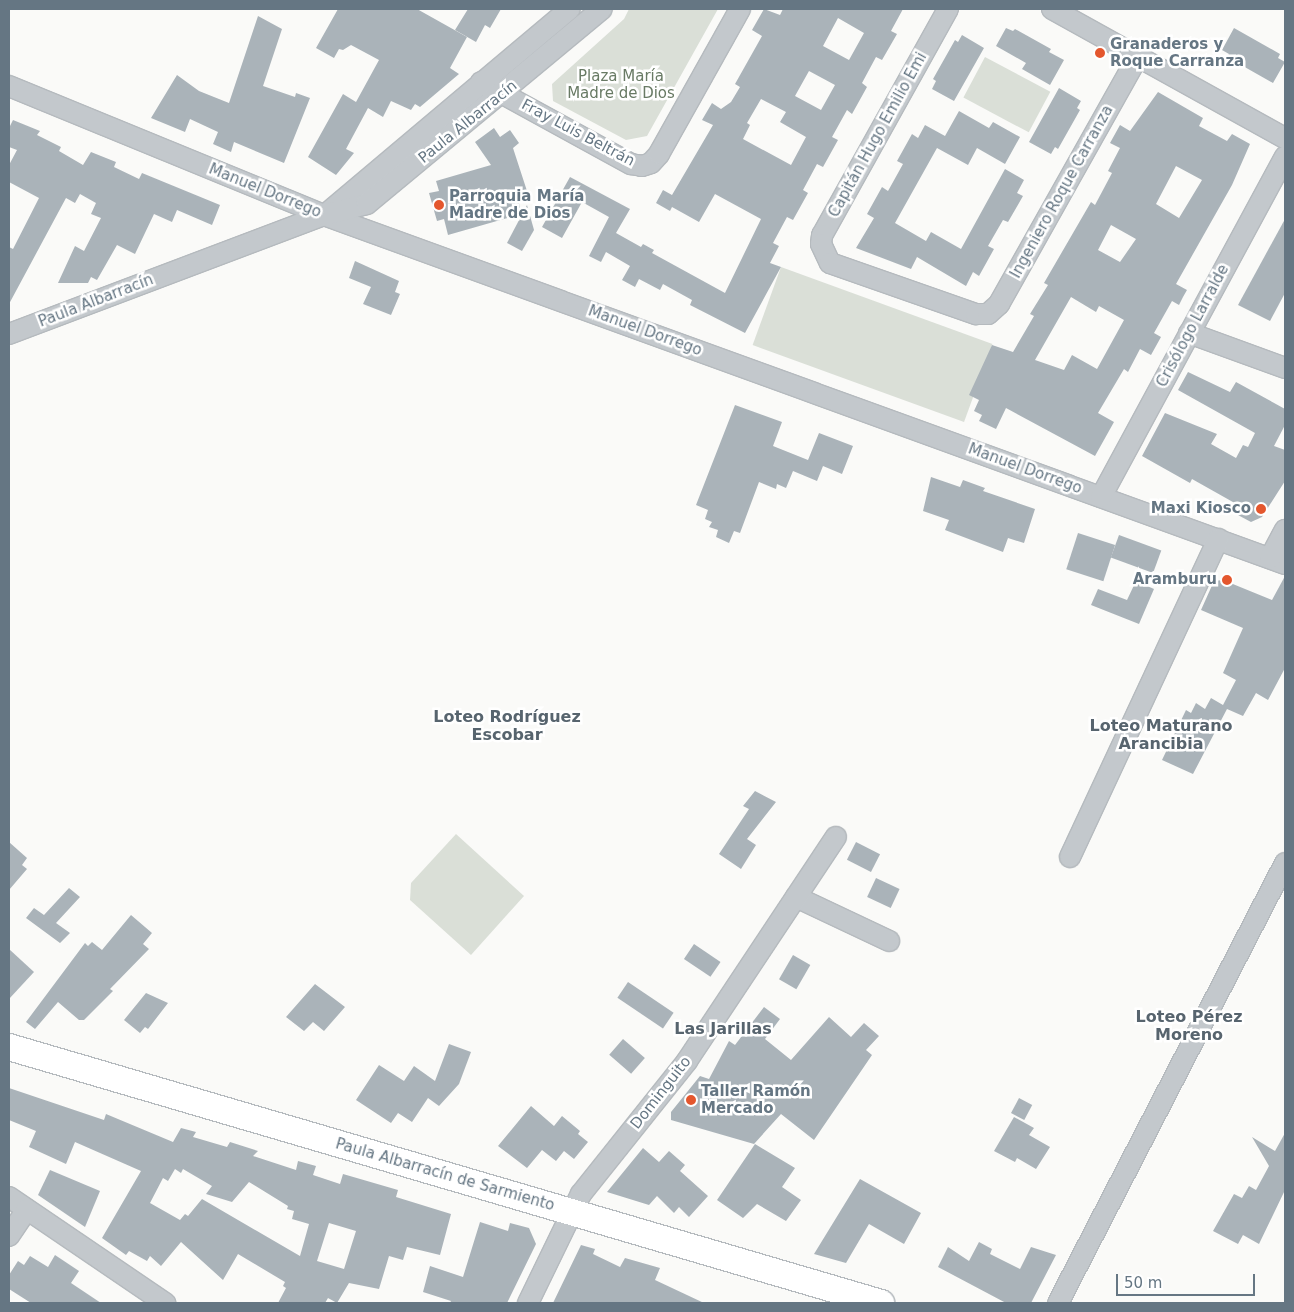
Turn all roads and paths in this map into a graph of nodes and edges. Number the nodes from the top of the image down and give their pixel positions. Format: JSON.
{"nodes":[{"id":1,"x":570,"y":9,"type":"edge"},
{"id":2,"x":602,"y":9,"type":"edge"},
{"id":3,"x":740,"y":9,"type":"edge"},
{"id":4,"x":948,"y":9,"type":"edge"},
{"id":5,"x":1052,"y":9,"type":"edge"},
{"id":6,"x":1138,"y":56,"type":"junction"},
{"id":7,"x":482,"y":82,"type":"junction"},
{"id":8,"x":9,"y":86,"type":"edge"},
{"id":9,"x":503,"y":94,"type":"junction"},
{"id":10,"x":1285,"y":138,"type":"edge"},
{"id":11,"x":1285,"y":156,"type":"edge"},
{"id":12,"x":324,"y":215,"type":"junction"},
{"id":13,"x":976,"y":314,"type":"joint"},
{"id":14,"x":1189,"y":333,"type":"junction"},
{"id":15,"x":9,"y":334,"type":"edge"},
{"id":16,"x":1285,"y":368,"type":"edge"},
{"id":17,"x":1101,"y":496,"type":"junction"},
{"id":18,"x":1285,"y":530,"type":"edge"},
{"id":19,"x":1218,"y":539,"type":"junction"},
{"id":20,"x":1278,"y":561,"type":"edge"},
{"id":21,"x":836,"y":837,"type":"dead end"},
{"id":22,"x":1070,"y":857,"type":"dead end"},
{"id":23,"x":1285,"y":863,"type":"edge"},
{"id":24,"x":796,"y":897,"type":"junction"},
{"id":25,"x":889,"y":941,"type":"dead end"},
{"id":26,"x":9,"y":1047,"type":"edge"},
{"id":27,"x":9,"y":1197,"type":"edge"},
{"id":28,"x":27,"y":1209,"type":"junction"},
{"id":29,"x":572,"y":1213,"type":"junction"},
{"id":30,"x":9,"y":1236,"type":"edge"},
{"id":31,"x":165,"y":1303,"type":"edge"},
{"id":32,"x":528,"y":1303,"type":"edge"},
{"id":33,"x":881,"y":1303,"type":"edge"},
{"id":34,"x":1058,"y":1303,"type":"edge"}],
"edges":[{"from":1,"to":7,"type":"street","name":"Paula Albarracín"},
{"from":2,"to":9,"type":"street","name":"Paula Albarracín"},
{"from":3,"to":9,"type":"street","name":"Fray Luis Beltrán"},
{"from":4,"to":13,"type":"street","name":"Capitán Hugo Emilio Emi"},
{"from":5,"to":6,"type":"street"},
{"from":6,"to":10,"type":"street"},
{"from":6,"to":13,"type":"street","name":"Ingeniero Roque Carranza"},
{"from":7,"to":9,"type":"street","name":"Fray Luis Beltrán"},
{"from":7,"to":12,"type":"street","name":"Paula Albarracín"},
{"from":8,"to":12,"type":"street","name":"Manuel Dorrego"},
{"from":9,"to":12,"type":"street","name":"Paula Albarracín"},
{"from":11,"to":14,"type":"street","name":"Crisólogo Larralde"},
{"from":12,"to":15,"type":"street","name":"Paula Albarracín"},
{"from":12,"to":17,"type":"street","name":"Manuel Dorrego"},
{"from":14,"to":16,"type":"street"},
{"from":14,"to":17,"type":"street","name":"Crisólogo Larralde"},
{"from":17,"to":19,"type":"street","name":"Manuel Dorrego"},
{"from":18,"to":20,"type":"street"},
{"from":19,"to":20,"type":"street","name":"Manuel Dorrego"},
{"from":19,"to":22,"type":"street"},
{"from":21,"to":24,"type":"street","name":"Dominguito"},
{"from":23,"to":34,"type":"street"},
{"from":24,"to":25,"type":"street"},
{"from":24,"to":29,"type":"street","name":"Dominguito"},
{"from":26,"to":29,"type":"main road","name":"Paula Albarracín de Sarmiento"},
{"from":27,"to":28,"type":"street"},
{"from":28,"to":30,"type":"street"},
{"from":28,"to":31,"type":"street"},
{"from":29,"to":32,"type":"street","name":"Dominguito"},
{"from":29,"to":33,"type":"main road","name":"Paula Albarracín de Sarmiento"}]}
